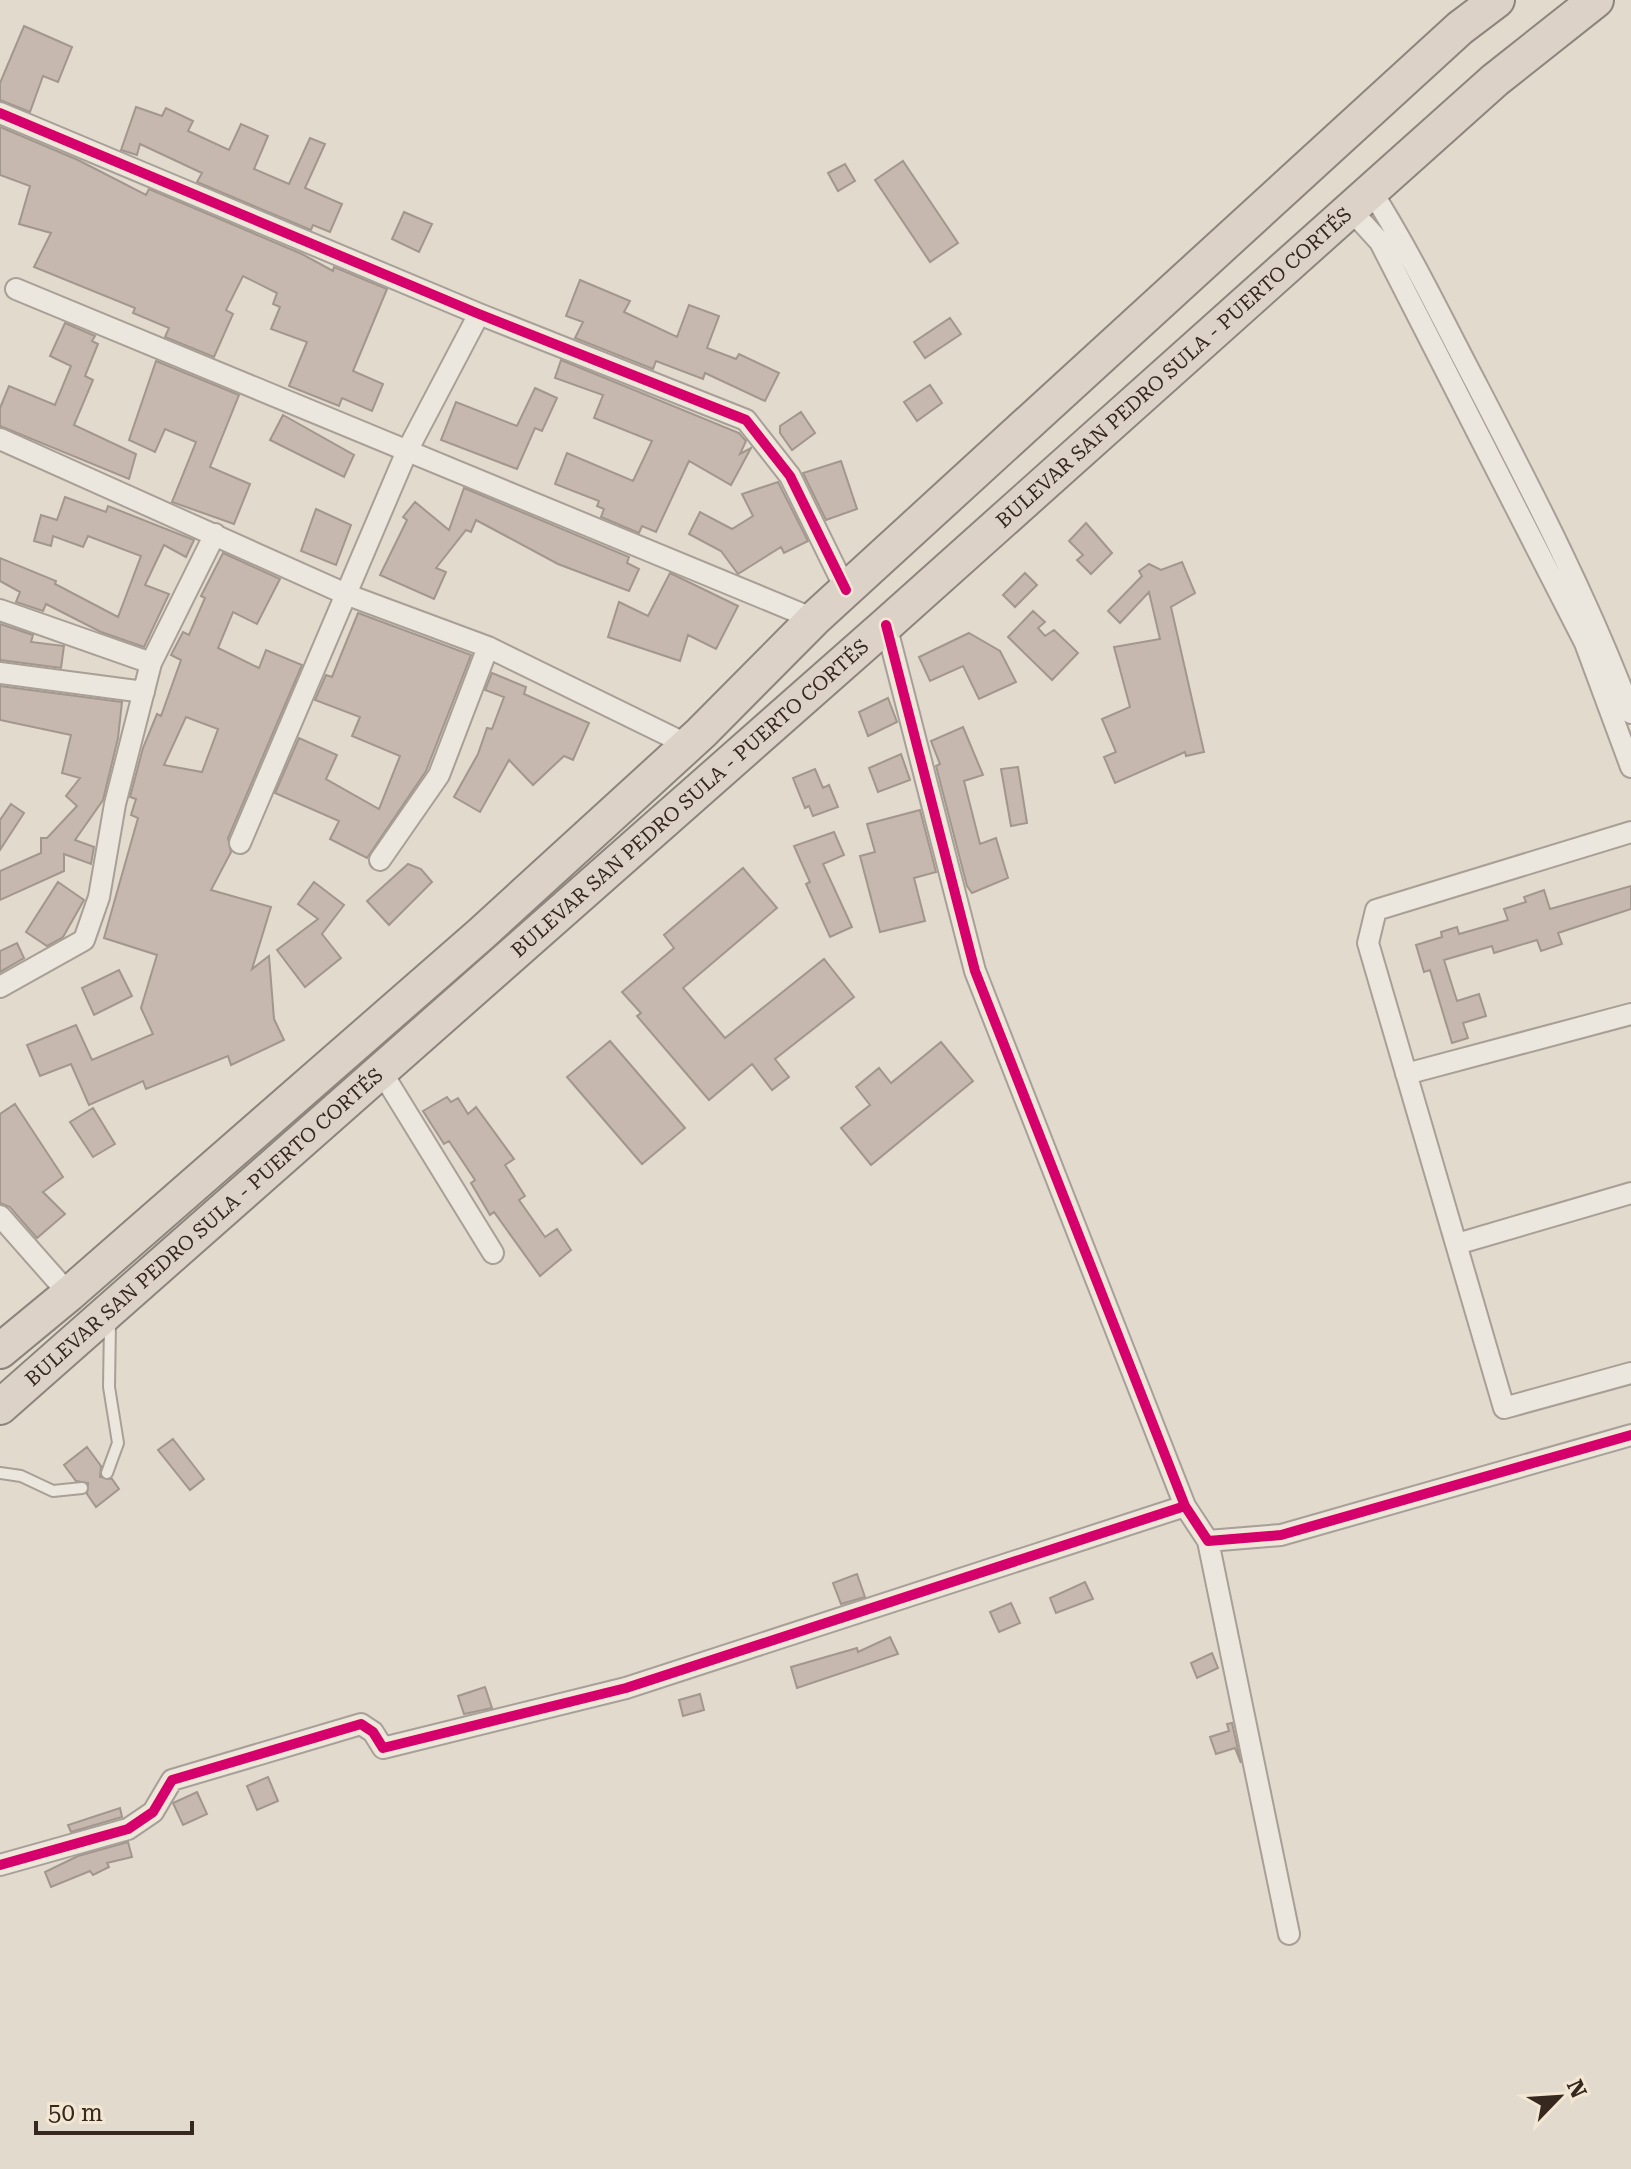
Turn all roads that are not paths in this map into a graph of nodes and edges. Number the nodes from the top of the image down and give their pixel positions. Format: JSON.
{"nodes":[{"id":1,"x":1497,"y":0,"type":"edge"},
{"id":2,"x":1596,"y":0,"type":"edge"},
{"id":3,"x":0,"y":113,"type":"edge"},
{"id":4,"x":1361,"y":201,"type":"junction"},
{"id":5,"x":16,"y":289,"type":"dead end"},
{"id":6,"x":479,"y":314,"type":"junction"},
{"id":7,"x":0,"y":439,"type":"edge"},
{"id":8,"x":407,"y":451,"type":"junction"},
{"id":9,"x":215,"y":534,"type":"junction"},
{"id":10,"x":846,"y":590,"type":"junction"},
{"id":11,"x":348,"y":595,"type":"junction"},
{"id":12,"x":0,"y":610,"type":"edge"},
{"id":13,"x":814,"y":619,"type":"junction"},
{"id":14,"x":886,"y":625,"type":"junction"},
{"id":15,"x":488,"y":647,"type":"junction"},
{"id":16,"x":151,"y":663,"type":"junction"},
{"id":17,"x":0,"y":673,"type":"edge"},
{"id":18,"x":144,"y":692,"type":"junction"},
{"id":19,"x":1631,"y":713,"type":"edge"},
{"id":20,"x":688,"y":745,"type":"junction"},
{"id":21,"x":1631,"y":767,"type":"edge"},
{"id":22,"x":1631,"y":832,"type":"edge"},
{"id":23,"x":240,"y":843,"type":"dead end"},
{"id":24,"x":380,"y":860,"type":"dead end"},
{"id":25,"x":0,"y":987,"type":"edge"},
{"id":26,"x":1631,"y":1014,"type":"edge"},
{"id":27,"x":381,"y":1071,"type":"junction"},
{"id":28,"x":1406,"y":1074,"type":"junction"},
{"id":29,"x":1631,"y":1193,"type":"edge"},
{"id":30,"x":0,"y":1216,"type":"edge"},
{"id":31,"x":1457,"y":1244,"type":"junction"},
{"id":32,"x":493,"y":1253,"type":"dead end"},
{"id":33,"x":69,"y":1294,"type":"junction"},
{"id":34,"x":112,"y":1309,"type":"junction"},
{"id":35,"x":0,"y":1351,"type":"edge"},
{"id":36,"x":1631,"y":1373,"type":"edge"},
{"id":37,"x":0,"y":1407,"type":"edge"},
{"id":38,"x":1631,"y":1435,"type":"edge"},
{"id":39,"x":0,"y":1473,"type":"edge"},
{"id":40,"x":107,"y":1473,"type":"dead end"},
{"id":41,"x":82,"y":1488,"type":"dead end"},
{"id":42,"x":1185,"y":1506,"type":"junction"},
{"id":43,"x":1208,"y":1541,"type":"junction"},
{"id":44,"x":0,"y":1865,"type":"edge"},
{"id":45,"x":1289,"y":1934,"type":"dead end"}],
"edges":[{"from":1,"to":10,"type":"highway","name":"BULEVAR SAN PEDRO SULA - PUERTO CORTÉS"},
{"from":2,"to":4,"type":"highway","name":"BULEVAR SAN PEDRO SULA - PUERTO CORTÉS"},
{"from":3,"to":6,"type":"street"},
{"from":4,"to":14,"type":"highway","name":"BULEVAR SAN PEDRO SULA - PUERTO CORTÉS"},
{"from":4,"to":19,"type":"street"},
{"from":4,"to":21,"type":"street"},
{"from":5,"to":8,"type":"street"},
{"from":6,"to":8,"type":"street"},
{"from":6,"to":10,"type":"street"},
{"from":7,"to":9,"type":"street"},
{"from":8,"to":11,"type":"street"},
{"from":8,"to":13,"type":"street"},
{"from":9,"to":11,"type":"street"},
{"from":9,"to":16,"type":"street"},
{"from":10,"to":13,"type":"highway","name":"BULEVAR SAN PEDRO SULA - PUERTO CORTÉS"},
{"from":11,"to":15,"type":"street"},
{"from":11,"to":23,"type":"street"},
{"from":12,"to":16,"type":"street"},
{"from":13,"to":20,"type":"highway","name":"BULEVAR SAN PEDRO SULA - PUERTO CORTÉS"},
{"from":14,"to":27,"type":"highway","name":"BULEVAR SAN PEDRO SULA - PUERTO CORTÉS"},
{"from":14,"to":42,"type":"street"},
{"from":15,"to":20,"type":"street"},
{"from":15,"to":24,"type":"street"},
{"from":16,"to":18,"type":"street"},
{"from":17,"to":18,"type":"street"},
{"from":18,"to":25,"type":"street"},
{"from":20,"to":33,"type":"highway","name":"BULEVAR SAN PEDRO SULA - PUERTO CORTÉS"},
{"from":22,"to":28,"type":"street"},
{"from":26,"to":28,"type":"street"},
{"from":27,"to":32,"type":"street"},
{"from":27,"to":34,"type":"highway","name":"BULEVAR SAN PEDRO SULA - PUERTO CORTÉS"},
{"from":28,"to":31,"type":"street"},
{"from":29,"to":31,"type":"street"},
{"from":30,"to":33,"type":"street"},
{"from":31,"to":36,"type":"street"},
{"from":33,"to":35,"type":"highway","name":"BULEVAR SAN PEDRO SULA - PUERTO CORTÉS"},
{"from":34,"to":37,"type":"highway","name":"BULEVAR SAN PEDRO SULA - PUERTO CORTÉS"},
{"from":34,"to":40,"type":"lane"},
{"from":38,"to":43,"type":"street"},
{"from":39,"to":41,"type":"lane"},
{"from":42,"to":43,"type":"street"},
{"from":42,"to":44,"type":"street"},
{"from":43,"to":45,"type":"street"}]}
